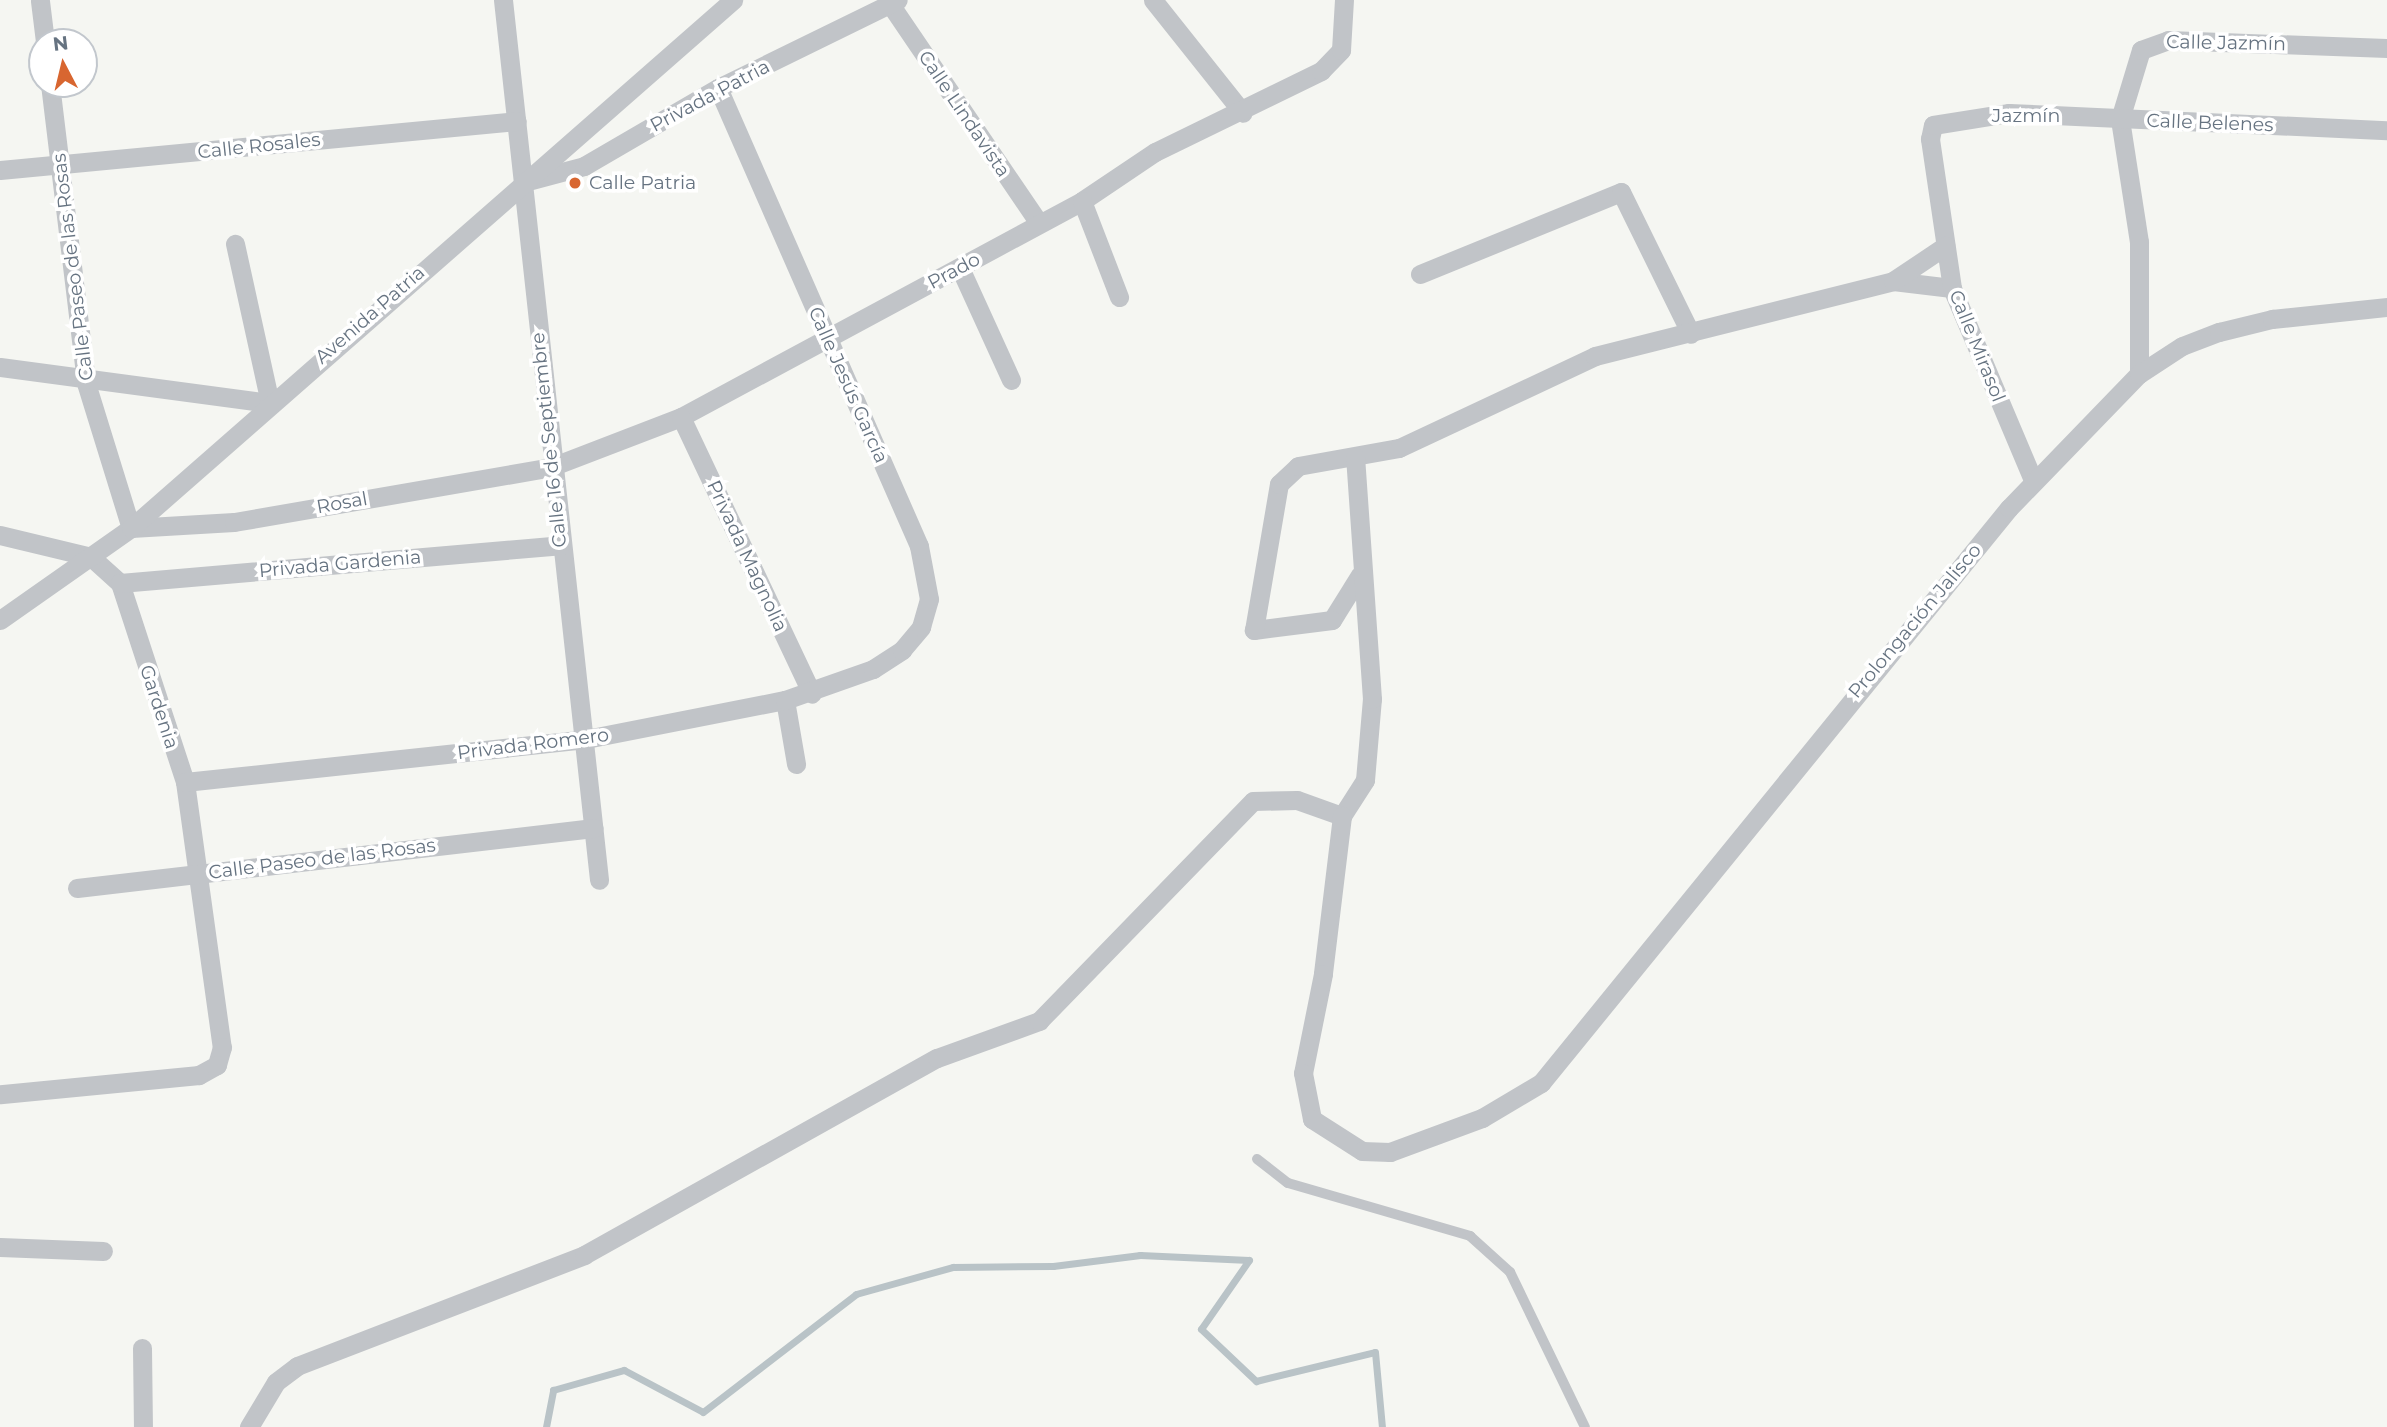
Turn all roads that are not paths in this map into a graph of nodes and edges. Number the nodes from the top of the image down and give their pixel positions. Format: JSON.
{"nodes":[{"id":1,"x":32,"y":0,"type":"edge"},
{"id":2,"x":46,"y":0,"type":"edge"},
{"id":3,"x":503,"y":0,"type":"edge"},
{"id":4,"x":733,"y":0,"type":"edge"},
{"id":5,"x":1153,"y":0,"type":"edge"},
{"id":6,"x":1343,"y":0,"type":"edge"},
{"id":7,"x":40,"y":1,"type":"edge"},
{"id":8,"x":894,"y":2,"type":"edge"},
{"id":9,"x":43,"y":28,"type":"edge"},
{"id":10,"x":2387,"y":48,"type":"edge"},
{"id":11,"x":718,"y":88,"type":"junction"},
{"id":12,"x":52,"y":98,"type":"edge"},
{"id":13,"x":1243,"y":113,"type":"junction"},
{"id":14,"x":2120,"y":120,"type":"junction"},
{"id":15,"x":517,"y":121,"type":"junction"},
{"id":16,"x":1933,"y":125,"type":"joint"},
{"id":17,"x":2387,"y":130,"type":"edge"},
{"id":18,"x":60,"y":166,"type":"junction"},
{"id":19,"x":0,"y":170,"type":"edge"},
{"id":20,"x":520,"y":184,"type":"junction"},
{"id":21,"x":1082,"y":201,"type":"junction"},
{"id":22,"x":1039,"y":223,"type":"junction"},
{"id":23,"x":236,"y":244,"type":"dead end"},
{"id":24,"x":1945,"y":246,"type":"junction"},
{"id":25,"x":960,"y":268,"type":"junction"},
{"id":26,"x":1420,"y":274,"type":"dead end"},
{"id":27,"x":1892,"y":281,"type":"junction"},
{"id":28,"x":1952,"y":288,"type":"junction"},
{"id":29,"x":1119,"y":297,"type":"dead end"},
{"id":30,"x":2387,"y":307,"type":"edge"},
{"id":31,"x":1691,"y":334,"type":"junction"},
{"id":32,"x":828,"y":336,"type":"junction"},
{"id":33,"x":0,"y":367,"type":"edge"},
{"id":34,"x":2139,"y":374,"type":"junction"},
{"id":35,"x":1012,"y":380,"type":"dead end"},
{"id":36,"x":86,"y":383,"type":"junction"},
{"id":37,"x":270,"y":403,"type":"junction"},
{"id":38,"x":681,"y":417,"type":"junction"},
{"id":39,"x":1354,"y":457,"type":"junction"},
{"id":40,"x":551,"y":467,"type":"junction"},
{"id":41,"x":2033,"y":480,"type":"junction"},
{"id":42,"x":131,"y":528,"type":"junction"},
{"id":43,"x":0,"y":535,"type":"edge"},
{"id":44,"x":560,"y":545,"type":"junction"},
{"id":45,"x":91,"y":557,"type":"junction"},
{"id":46,"x":1360,"y":575,"type":"junction"},
{"id":47,"x":120,"y":583,"type":"junction"},
{"id":48,"x":0,"y":620,"type":"edge"},
{"id":49,"x":873,"y":669,"type":"joint"},
{"id":50,"x":812,"y":694,"type":"junction"},
{"id":51,"x":785,"y":700,"type":"junction"},
{"id":52,"x":586,"y":739,"type":"junction"},
{"id":53,"x":796,"y":764,"type":"dead end"},
{"id":54,"x":185,"y":782,"type":"junction"},
{"id":55,"x":1342,"y":816,"type":"junction"},
{"id":56,"x":594,"y":828,"type":"junction"},
{"id":57,"x":200,"y":872,"type":"junction"},
{"id":58,"x":598,"y":880,"type":"dead end"},
{"id":59,"x":78,"y":888,"type":"dead end"},
{"id":60,"x":0,"y":1094,"type":"edge"},
{"id":61,"x":1257,"y":1159,"type":"dead end"},
{"id":62,"x":0,"y":1247,"type":"edge"},
{"id":63,"x":103,"y":1251,"type":"dead end"},
{"id":64,"x":142,"y":1348,"type":"dead end"},
{"id":65,"x":143,"y":1427,"type":"edge"},
{"id":66,"x":249,"y":1427,"type":"edge"},
{"id":67,"x":1585,"y":1427,"type":"edge"}],
"edges":[{"from":1,"to":7,"type":"street"},
{"from":2,"to":7,"type":"street"},
{"from":3,"to":15,"type":"street","name":"Calle 16 de Septiembre"},
{"from":4,"to":20,"type":"street","name":"Avenida Patria"},
{"from":5,"to":13,"type":"street"},
{"from":6,"to":13,"type":"street","name":"Prado"},
{"from":7,"to":9,"type":"street"},
{"from":8,"to":11,"type":"street","name":"Privada Patria"},
{"from":8,"to":22,"type":"street","name":"Calle Lindavista"},
{"from":10,"to":14,"type":"street","name":"Calle Jazmín"},
{"from":11,"to":20,"type":"street","name":"Privada Patria"},
{"from":11,"to":32,"type":"street","name":"Calle Jesús García"},
{"from":12,"to":18,"type":"street","name":"Calle Paseo de las Rosas"},
{"from":13,"to":21,"type":"street","name":"Prado"},
{"from":14,"to":16,"type":"street","name":"Jazmín"},
{"from":14,"to":17,"type":"street","name":"Calle Belenes"},
{"from":14,"to":34,"type":"street","name":"Calle Belenes"},
{"from":15,"to":18,"type":"street","name":"Calle Rosales"},
{"from":15,"to":20,"type":"street","name":"Calle 16 de Septiembre"},
{"from":16,"to":24,"type":"street","name":"Calle Mirasol"},
{"from":18,"to":19,"type":"street","name":"Calle Rosales"},
{"from":18,"to":36,"type":"street","name":"Calle Paseo de las Rosas"},
{"from":20,"to":37,"type":"street","name":"Avenida Patria"},
{"from":20,"to":40,"type":"street","name":"Calle 16 de Septiembre"},
{"from":21,"to":22,"type":"street","name":"Prado"},
{"from":21,"to":29,"type":"street"},
{"from":22,"to":25,"type":"street","name":"Prado"},
{"from":23,"to":37,"type":"street"},
{"from":24,"to":27,"type":"street"},
{"from":24,"to":28,"type":"street","name":"Calle Mirasol"},
{"from":25,"to":32,"type":"street","name":"Prado"},
{"from":25,"to":35,"type":"street"},
{"from":26,"to":31,"type":"street"},
{"from":27,"to":28,"type":"street"},
{"from":27,"to":31,"type":"street"},
{"from":28,"to":41,"type":"street","name":"Calle Mirasol"},
{"from":30,"to":34,"type":"street","name":"Prolongación Jalisco"},
{"from":31,"to":39,"type":"street"},
{"from":32,"to":38,"type":"street","name":"Prado"},
{"from":32,"to":49,"type":"street","name":"Calle Jesús García"},
{"from":33,"to":36,"type":"street"},
{"from":34,"to":41,"type":"street","name":"Prolongación Jalisco"},
{"from":36,"to":37,"type":"street"},
{"from":36,"to":42,"type":"street","name":"Calle Paseo de las Rosas"},
{"from":37,"to":42,"type":"street","name":"Avenida Patria"},
{"from":38,"to":40,"type":"street","name":"Prado"},
{"from":38,"to":50,"type":"street","name":"Privada Magnolia"},
{"from":39,"to":46,"type":"street"},
{"from":39,"to":46,"type":"street"},
{"from":40,"to":42,"type":"street","name":"Rosal"},
{"from":40,"to":44,"type":"street","name":"Calle 16 de Septiembre"},
{"from":41,"to":55,"type":"street","name":"Prolongación Jalisco"},
{"from":42,"to":45,"type":"street","name":"Avenida Patria"},
{"from":43,"to":45,"type":"street"},
{"from":44,"to":47,"type":"street","name":"Privada Gardenia"},
{"from":44,"to":52,"type":"street","name":"Calle 16 de Septiembre"},
{"from":45,"to":47,"type":"street"},
{"from":45,"to":48,"type":"street","name":"Avenida Patria"},
{"from":46,"to":55,"type":"street"},
{"from":47,"to":54,"type":"street","name":"Gardenia"},
{"from":49,"to":50,"type":"street","name":"Privada Romero"},
{"from":50,"to":51,"type":"street","name":"Privada Romero"},
{"from":51,"to":52,"type":"street","name":"Privada Romero"},
{"from":51,"to":53,"type":"street"},
{"from":52,"to":54,"type":"street","name":"Privada Romero"},
{"from":52,"to":56,"type":"street","name":"Calle 16 de Septiembre"},
{"from":54,"to":57,"type":"street","name":"Gardenia"},
{"from":55,"to":66,"type":"street"},
{"from":56,"to":57,"type":"street","name":"Calle Paseo de las Rosas"},
{"from":56,"to":58,"type":"street","name":"Calle 16 de Septiembre"},
{"from":57,"to":59,"type":"street"},
{"from":57,"to":60,"type":"street","name":"Calle Paseo de las Rosas"},
{"from":61,"to":67,"type":"lane"},
{"from":62,"to":63,"type":"street"},
{"from":64,"to":65,"type":"street"}]}
